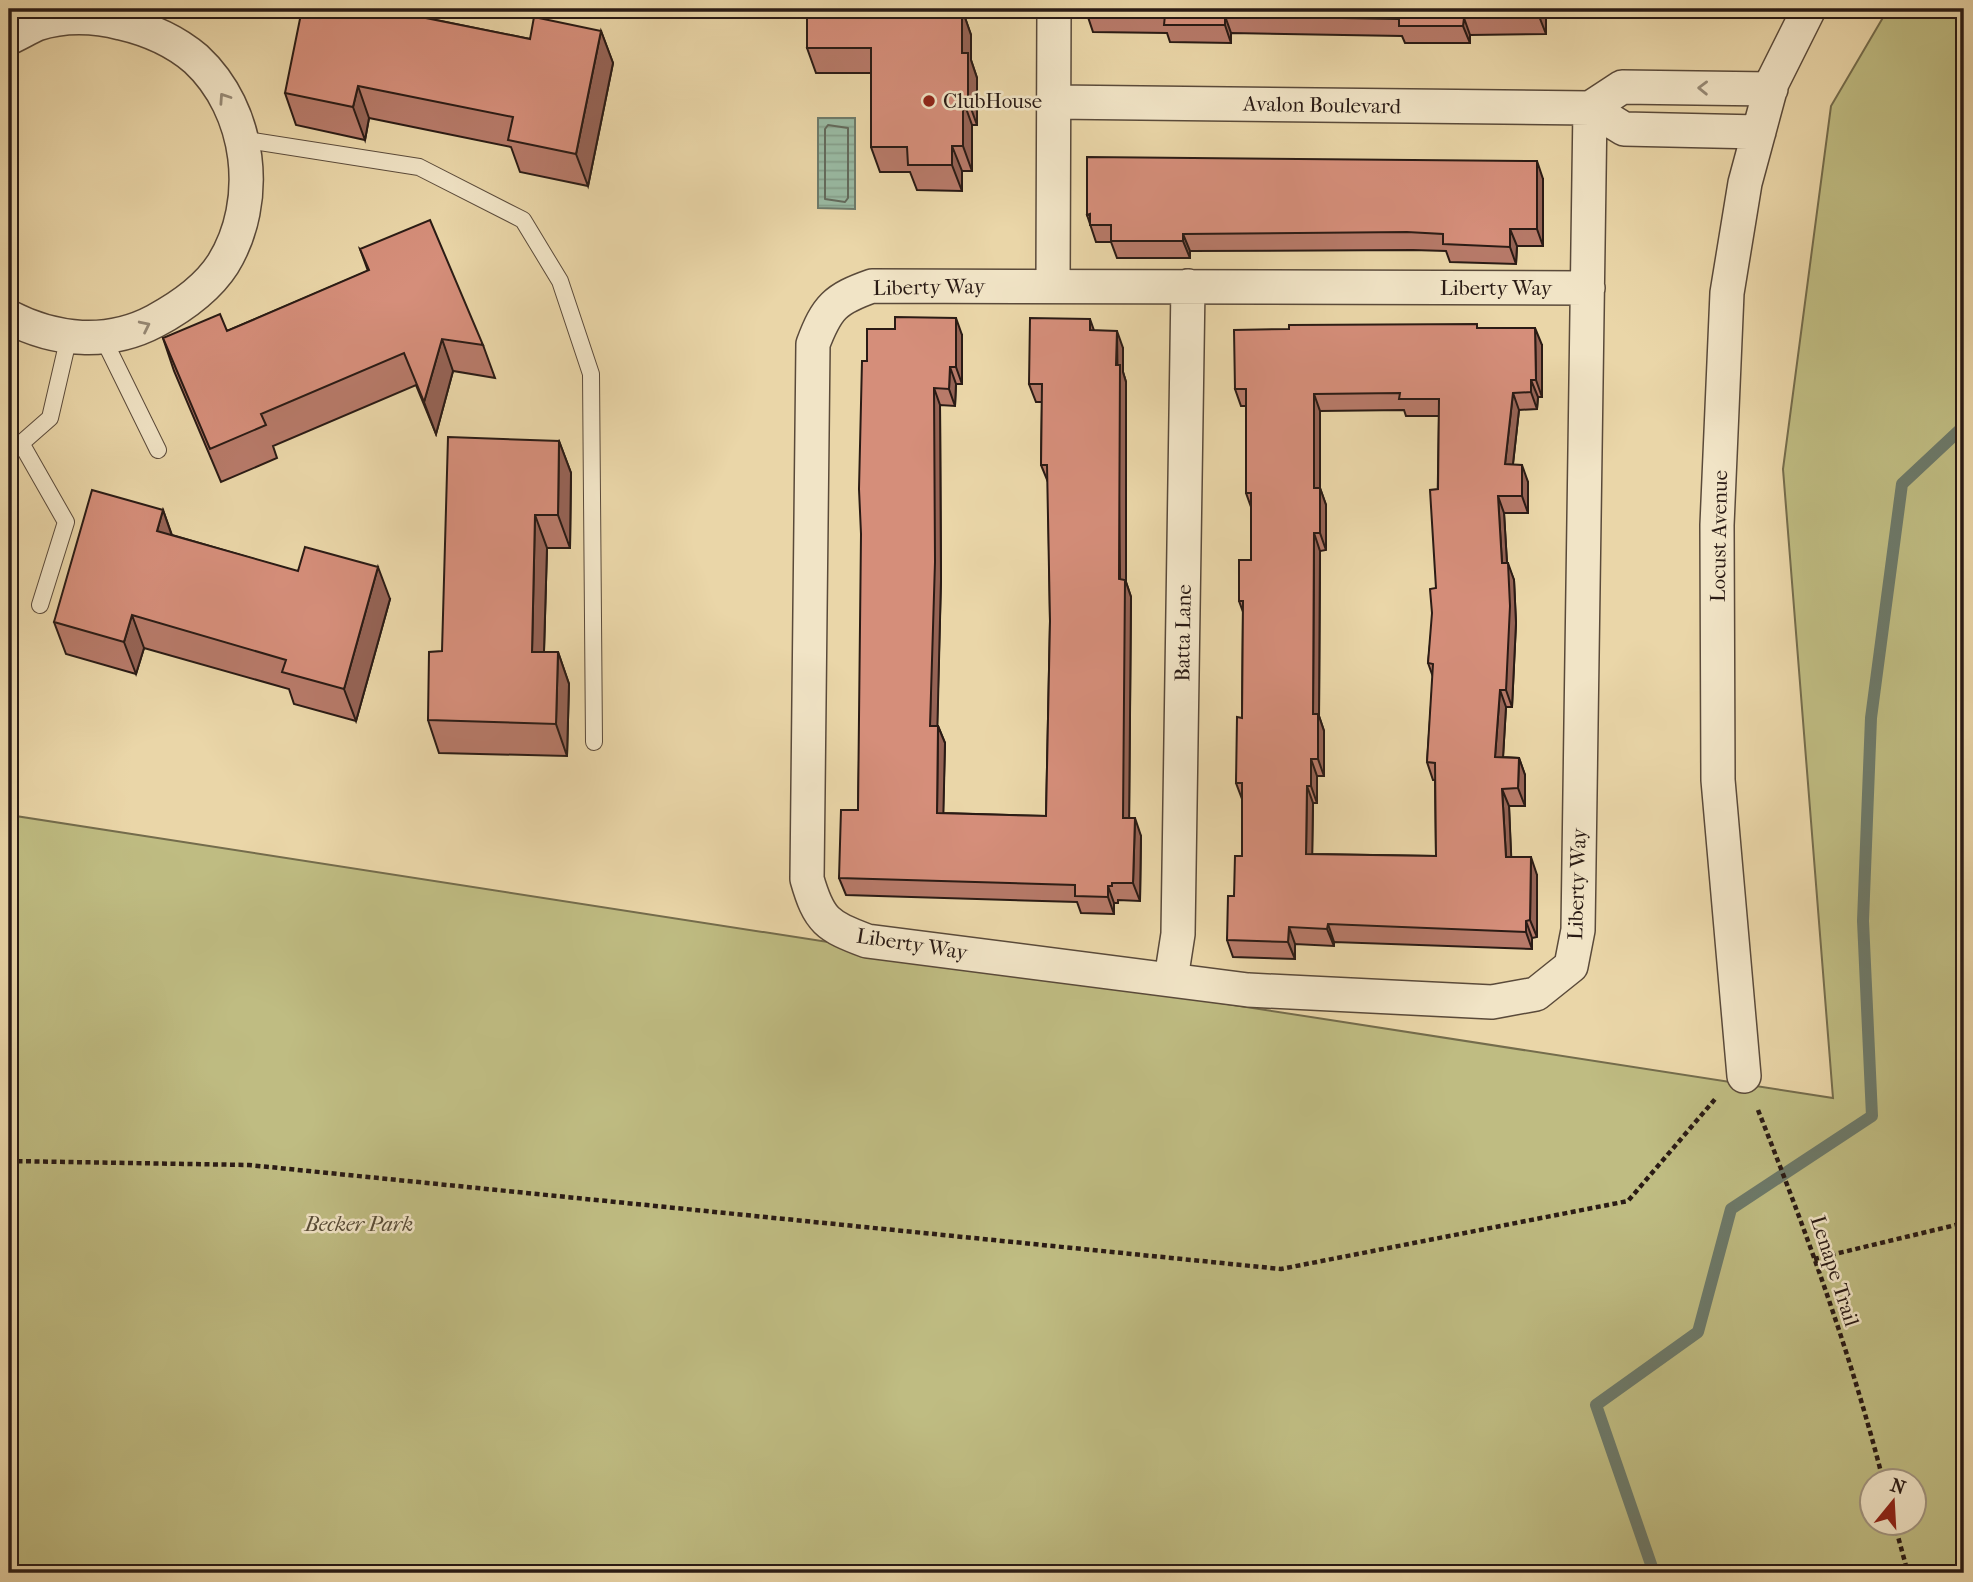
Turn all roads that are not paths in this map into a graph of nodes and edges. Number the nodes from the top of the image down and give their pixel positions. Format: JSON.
{"nodes":[{"id":1,"x":1054,"y":9,"type":"edge"},
{"id":2,"x":1809,"y":9,"type":"edge"},
{"id":3,"x":23,"y":26,"type":"edge"},
{"id":4,"x":1771,"y":89,"type":"junction"},
{"id":5,"x":1054,"y":102,"type":"junction"},
{"id":6,"x":1590,"y":108,"type":"junction"},
{"id":7,"x":1759,"y":132,"type":"junction"},
{"id":8,"x":241,"y":139,"type":"junction"},
{"id":9,"x":1052,"y":286,"type":"junction"},
{"id":10,"x":1188,"y":286,"type":"junction"},
{"id":11,"x":1588,"y":288,"type":"junction"},
{"id":12,"x":9,"y":317,"type":"edge"},
{"id":13,"x":69,"y":336,"type":"junction"},
{"id":14,"x":102,"y":336,"type":"junction"},
{"id":15,"x":15,"y":448,"type":"edge"},
{"id":16,"x":158,"y":450,"type":"dead end"},
{"id":17,"x":40,"y":605,"type":"dead end"},
{"id":18,"x":594,"y":742,"type":"dead end"},
{"id":19,"x":1171,"y":979,"type":"junction"},
{"id":20,"x":1744,"y":1071,"type":"road end"}],
"edges":[{"from":1,"to":5,"type":"street"},
{"from":2,"to":4,"type":"street","name":"Locust Avenue"},
{"from":8,"to":3,"type":"street","one_way":true},
{"from":4,"to":6,"type":"street","one_way":true},
{"from":4,"to":7,"type":"street","name":"Locust Avenue"},
{"from":5,"to":6,"type":"street","name":"Avalon Boulevard"},
{"from":5,"to":9,"type":"street"},
{"from":6,"to":7,"type":"street"},
{"from":6,"to":11,"type":"street","name":"Liberty Way"},
{"from":7,"to":20,"type":"street","name":"Locust Avenue"},
{"from":14,"to":8,"type":"street","one_way":true},
{"from":8,"to":18,"type":"lane"},
{"from":9,"to":10,"type":"street","name":"Liberty Way"},
{"from":9,"to":19,"type":"street","name":"Liberty Way"},
{"from":10,"to":11,"type":"street","name":"Liberty Way"},
{"from":10,"to":19,"type":"street","name":"Batta Lane"},
{"from":11,"to":19,"type":"street","name":"Liberty Way"},
{"from":12,"to":13,"type":"street"},
{"from":13,"to":14,"type":"street"},
{"from":13,"to":15,"type":"lane"},
{"from":14,"to":16,"type":"lane"},
{"from":15,"to":17,"type":"lane"}]}
